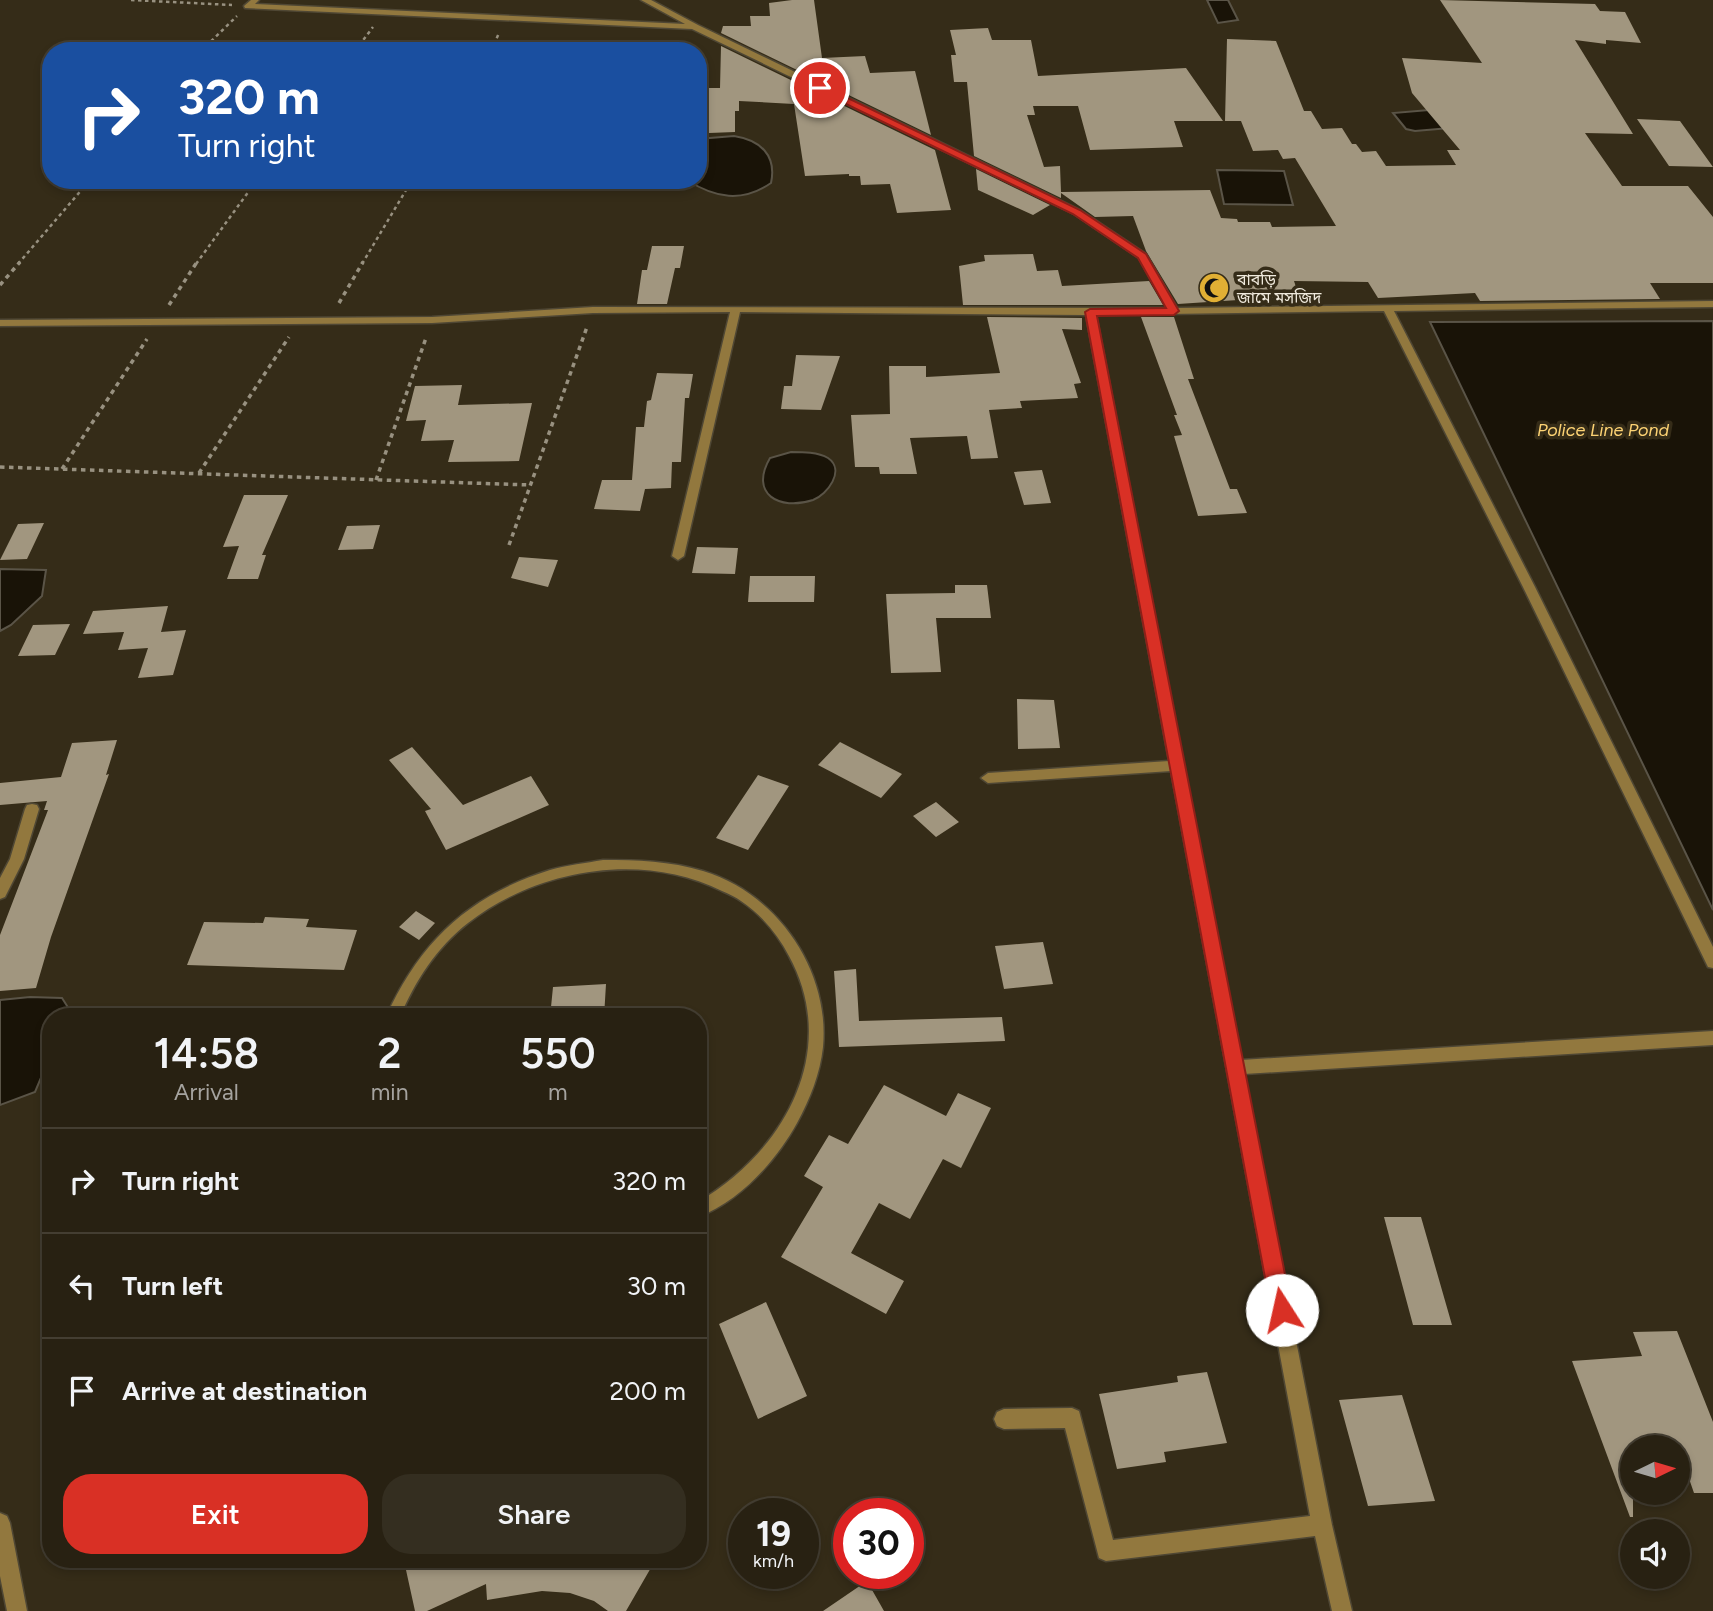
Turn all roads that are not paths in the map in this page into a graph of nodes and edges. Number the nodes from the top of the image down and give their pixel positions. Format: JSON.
{"nodes":[{"id":1,"x":645,"y":0,"type":"edge"},
{"id":2,"x":251,"y":3,"type":"edge"},
{"id":3,"x":695,"y":27,"type":"junction"},
{"id":4,"x":1713,"y":304,"type":"edge"},
{"id":5,"x":736,"y":309,"type":"junction"},
{"id":6,"x":1388,"y":309,"type":"junction"},
{"id":7,"x":1174,"y":311,"type":"junction"},
{"id":8,"x":1090,"y":312,"type":"junction"},
{"id":9,"x":0,"y":323,"type":"edge"},
{"id":10,"x":678,"y":556,"type":"dead end"},
{"id":11,"x":1177,"y":766,"type":"junction"},
{"id":12,"x":988,"y":778,"type":"dead end"},
{"id":13,"x":32,"y":808,"type":"dead end"},
{"id":14,"x":0,"y":893,"type":"edge"},
{"id":15,"x":1713,"y":962,"type":"edge"},
{"id":16,"x":397,"y":1008,"type":"edge"},
{"id":17,"x":1713,"y":1038,"type":"edge"},
{"id":18,"x":1236,"y":1068,"type":"junction"},
{"id":19,"x":707,"y":1204,"type":"edge"},
{"id":20,"x":1004,"y":1419,"type":"dead end"},
{"id":21,"x":0,"y":1523,"type":"edge"},
{"id":22,"x":1322,"y":1525,"type":"junction"},
{"id":23,"x":18,"y":1611,"type":"edge"},
{"id":24,"x":1342,"y":1611,"type":"edge"}],
"edges":[{"from":1,"to":3,"type":"street"},
{"from":2,"to":3,"type":"street"},
{"from":3,"to":7,"type":"street"},
{"from":4,"to":6,"type":"street"},
{"from":5,"to":8,"type":"street"},
{"from":5,"to":9,"type":"street"},
{"from":5,"to":10,"type":"street"},
{"from":6,"to":7,"type":"street"},
{"from":6,"to":15,"type":"street"},
{"from":7,"to":8,"type":"street"},
{"from":8,"to":11,"type":"street"},
{"from":11,"to":12,"type":"street"},
{"from":11,"to":18,"type":"street"},
{"from":13,"to":14,"type":"street"},
{"from":16,"to":19,"type":"lane"},
{"from":17,"to":18,"type":"street"},
{"from":18,"to":22,"type":"street"},
{"from":20,"to":22,"type":"street"},
{"from":21,"to":23,"type":"street"},
{"from":22,"to":24,"type":"street"}]}
